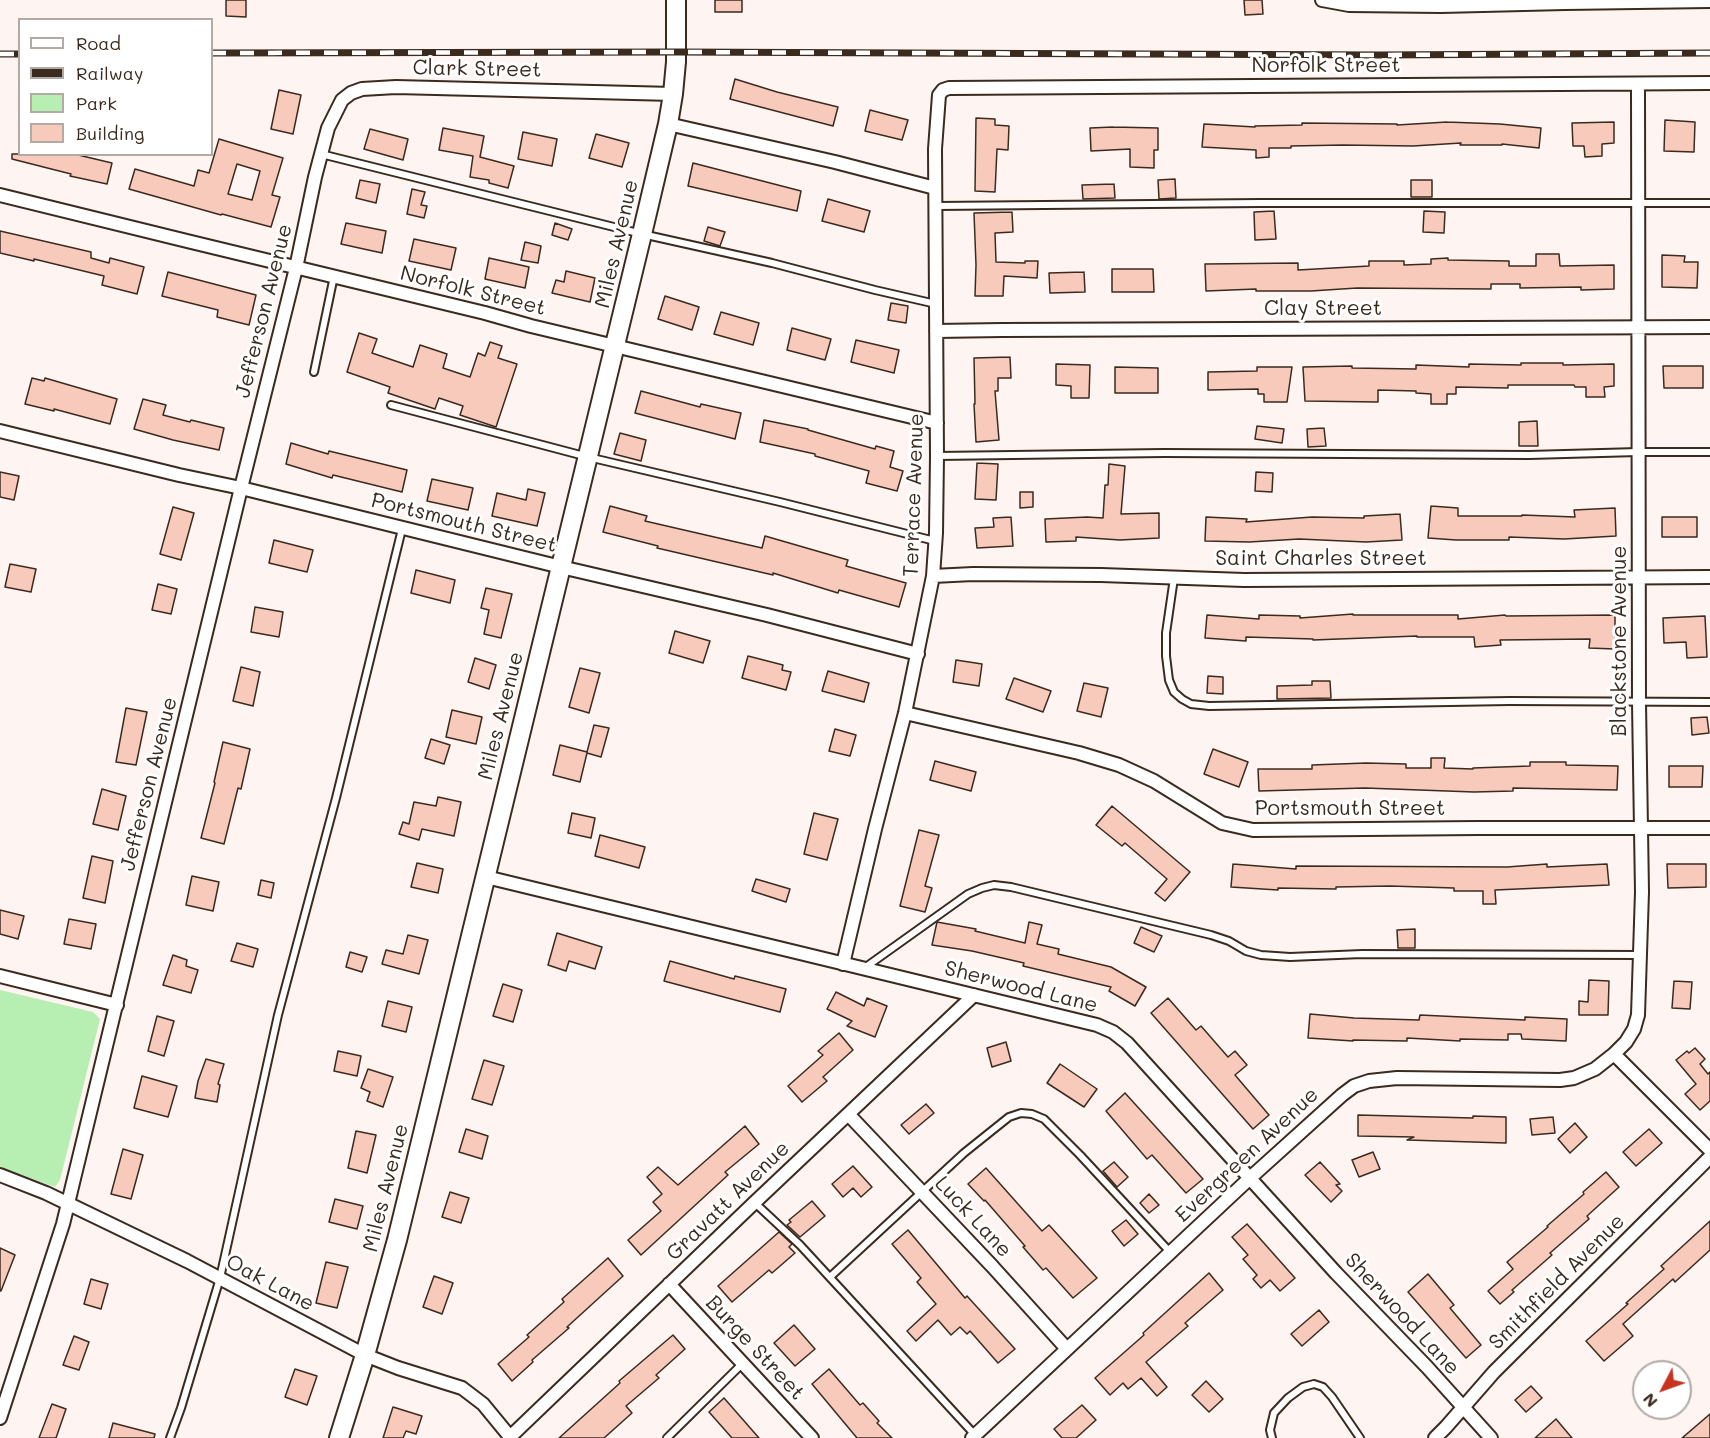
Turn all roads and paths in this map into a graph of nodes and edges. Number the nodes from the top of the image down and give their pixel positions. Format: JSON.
{"nodes":[{"id":1,"x":676,"y":0,"type":"edge"},
{"id":2,"x":1328,"y":1,"type":"edge"},
{"id":3,"x":1565,"y":1,"type":"edge"},
{"id":4,"x":1710,"y":1,"type":"edge"},
{"id":5,"x":1710,"y":83,"type":"edge"},
{"id":6,"x":1638,"y":84,"type":"junction"},
{"id":7,"x":943,"y":90,"type":"joint"},
{"id":8,"x":673,"y":94,"type":"junction"},
{"id":9,"x":668,"y":124,"type":"junction"},
{"id":10,"x":321,"y":154,"type":"junction"},
{"id":11,"x":935,"y":188,"type":"junction"},
{"id":12,"x":0,"y":195,"type":"edge"},
{"id":13,"x":1637,"y":203,"type":"junction"},
{"id":14,"x":1710,"y":203,"type":"edge"},
{"id":15,"x":935,"y":206,"type":"junction"},
{"id":16,"x":642,"y":234,"type":"junction"},
{"id":17,"x":296,"y":268,"type":"junction"},
{"id":18,"x":334,"y":276,"type":"junction"},
{"id":19,"x":936,"y":304,"type":"junction"},
{"id":20,"x":1637,"y":327,"type":"junction"},
{"id":21,"x":1710,"y":327,"type":"edge"},
{"id":22,"x":936,"y":331,"type":"junction"},
{"id":23,"x":616,"y":346,"type":"junction"},
{"id":24,"x":314,"y":372,"type":"dead end"},
{"id":25,"x":391,"y":405,"type":"dead end"},
{"id":26,"x":937,"y":423,"type":"junction"},
{"id":27,"x":0,"y":431,"type":"edge"},
{"id":28,"x":1638,"y":452,"type":"junction"},
{"id":29,"x":1710,"y":452,"type":"edge"},
{"id":30,"x":588,"y":456,"type":"junction"},
{"id":31,"x":937,"y":456,"type":"junction"},
{"id":32,"x":241,"y":488,"type":"junction"},
{"id":33,"x":402,"y":529,"type":"junction"},
{"id":34,"x":935,"y":541,"type":"junction"},
{"id":35,"x":561,"y":567,"type":"junction"},
{"id":36,"x":933,"y":576,"type":"junction"},
{"id":37,"x":1710,"y":577,"type":"edge"},
{"id":38,"x":1174,"y":578,"type":"junction"},
{"id":39,"x":1639,"y":578,"type":"junction"},
{"id":40,"x":918,"y":654,"type":"junction"},
{"id":41,"x":1710,"y":702,"type":"edge"},
{"id":42,"x":1639,"y":703,"type":"junction"},
{"id":43,"x":905,"y":713,"type":"junction"},
{"id":44,"x":1641,"y":828,"type":"junction"},
{"id":45,"x":1710,"y":828,"type":"edge"},
{"id":46,"x":486,"y":877,"type":"junction"},
{"id":47,"x":1640,"y":955,"type":"junction"},
{"id":48,"x":843,"y":964,"type":"junction"},
{"id":49,"x":863,"y":969,"type":"junction"},
{"id":50,"x":0,"y":976,"type":"edge"},
{"id":51,"x":974,"y":995,"type":"junction"},
{"id":52,"x":117,"y":1005,"type":"junction"},
{"id":53,"x":1614,"y":1054,"type":"junction"},
{"id":54,"x":848,"y":1114,"type":"junction"},
{"id":55,"x":1710,"y":1150,"type":"edge"},
{"id":56,"x":1710,"y":1157,"type":"edge"},
{"id":57,"x":0,"y":1175,"type":"edge"},
{"id":58,"x":1250,"y":1178,"type":"junction"},
{"id":59,"x":922,"y":1191,"type":"junction"},
{"id":60,"x":68,"y":1203,"type":"junction"},
{"id":61,"x":754,"y":1203,"type":"junction"},
{"id":62,"x":1170,"y":1252,"type":"junction"},
{"id":63,"x":830,"y":1277,"type":"junction"},
{"id":64,"x":220,"y":1278,"type":"junction"},
{"id":65,"x":669,"y":1284,"type":"junction"},
{"id":66,"x":1068,"y":1349,"type":"junction"},
{"id":67,"x":365,"y":1355,"type":"junction"},
{"id":68,"x":742,"y":1363,"type":"junction"},
{"id":69,"x":1463,"y":1407,"type":"junction"},
{"id":70,"x":0,"y":1418,"type":"edge"},
{"id":71,"x":510,"y":1437,"type":"edge"},
{"id":72,"x":973,"y":1437,"type":"edge"},
{"id":73,"x":170,"y":1438,"type":"edge"},
{"id":74,"x":339,"y":1438,"type":"edge"},
{"id":75,"x":667,"y":1438,"type":"edge"},
{"id":76,"x":812,"y":1438,"type":"edge"},
{"id":77,"x":1272,"y":1438,"type":"edge"},
{"id":78,"x":1360,"y":1438,"type":"edge"},
{"id":79,"x":1435,"y":1438,"type":"edge"},
{"id":80,"x":1491,"y":1438,"type":"edge"}],
"edges":[{"from":1,"to":8,"type":"street","name":"Miles Avenue"},
{"from":2,"to":3,"type":"street"},
{"from":3,"to":4,"type":"street"},
{"from":5,"to":6,"type":"street","name":"Norfolk Street"},
{"from":6,"to":7,"type":"street","name":"Norfolk Street"},
{"from":6,"to":13,"type":"street","name":"Blackstone Avenue"},
{"from":7,"to":11,"type":"street","name":"Terrace Avenue"},
{"from":8,"to":9,"type":"street","name":"Miles Avenue"},
{"from":8,"to":10,"type":"street","name":"Clark Street"},
{"from":9,"to":11,"type":"street"},
{"from":9,"to":16,"type":"street","name":"Miles Avenue"},
{"from":10,"to":16,"type":"lane"},
{"from":10,"to":17,"type":"street","name":"Jefferson Avenue"},
{"from":11,"to":15,"type":"street","name":"Terrace Avenue"},
{"from":12,"to":17,"type":"street","name":"Norfolk Street"},
{"from":13,"to":14,"type":"lane"},
{"from":13,"to":15,"type":"lane"},
{"from":13,"to":20,"type":"street","name":"Blackstone Avenue"},
{"from":15,"to":19,"type":"street","name":"Terrace Avenue"},
{"from":16,"to":19,"type":"lane"},
{"from":16,"to":23,"type":"street","name":"Miles Avenue"},
{"from":17,"to":18,"type":"street","name":"Norfolk Street"},
{"from":17,"to":32,"type":"street","name":"Jefferson Avenue"},
{"from":18,"to":23,"type":"street","name":"Norfolk Street"},
{"from":18,"to":24,"type":"lane"},
{"from":19,"to":22,"type":"street","name":"Terrace Avenue"},
{"from":20,"to":21,"type":"street","name":"Clay Street"},
{"from":20,"to":22,"type":"street","name":"Clay Street"},
{"from":20,"to":28,"type":"street","name":"Blackstone Avenue"},
{"from":22,"to":26,"type":"street","name":"Terrace Avenue"},
{"from":23,"to":26,"type":"street","name":"Norfolk Street"},
{"from":23,"to":30,"type":"street","name":"Miles Avenue"},
{"from":25,"to":30,"type":"lane"},
{"from":26,"to":31,"type":"street","name":"Terrace Avenue"},
{"from":27,"to":32,"type":"street","name":"Portsmouth Street"},
{"from":28,"to":29,"type":"lane"},
{"from":28,"to":31,"type":"lane"},
{"from":28,"to":39,"type":"street","name":"Blackstone Avenue"},
{"from":30,"to":34,"type":"lane"},
{"from":30,"to":35,"type":"street","name":"Miles Avenue"},
{"from":31,"to":34,"type":"street","name":"Terrace Avenue"},
{"from":32,"to":33,"type":"street","name":"Portsmouth Street"},
{"from":32,"to":52,"type":"street","name":"Jefferson Avenue"},
{"from":33,"to":35,"type":"street","name":"Portsmouth Street"},
{"from":33,"to":64,"type":"lane"},
{"from":34,"to":36,"type":"street","name":"Terrace Avenue"},
{"from":35,"to":40,"type":"street","name":"Portsmouth Street"},
{"from":35,"to":46,"type":"street","name":"Miles Avenue"},
{"from":36,"to":38,"type":"street","name":"Saint Charles Street"},
{"from":36,"to":40,"type":"street","name":"Terrace Avenue"},
{"from":37,"to":39,"type":"street","name":"Saint Charles Street"},
{"from":38,"to":39,"type":"street","name":"Saint Charles Street"},
{"from":38,"to":42,"type":"lane"},
{"from":39,"to":42,"type":"street","name":"Blackstone Avenue"},
{"from":40,"to":43,"type":"street","name":"Terrace Avenue"},
{"from":41,"to":42,"type":"lane"},
{"from":42,"to":44,"type":"street","name":"Blackstone Avenue"},
{"from":43,"to":44,"type":"street","name":"Portsmouth Street"},
{"from":43,"to":48,"type":"street","name":"Terrace Avenue"},
{"from":44,"to":45,"type":"street","name":"Portsmouth Street"},
{"from":44,"to":47,"type":"street","name":"Blackstone Avenue"},
{"from":46,"to":48,"type":"street","name":"Sherwood Lane"},
{"from":46,"to":67,"type":"street","name":"Miles Avenue"},
{"from":47,"to":49,"type":"lane"},
{"from":47,"to":53,"type":"street","name":"Blackstone Avenue"},
{"from":48,"to":49,"type":"street","name":"Sherwood Lane"},
{"from":49,"to":51,"type":"street","name":"Sherwood Lane"},
{"from":50,"to":52,"type":"street"},
{"from":51,"to":54,"type":"street","name":"Gravatt Avenue"},
{"from":51,"to":58,"type":"street","name":"Sherwood Lane"},
{"from":52,"to":60,"type":"street","name":"Jefferson Avenue"},
{"from":53,"to":55,"type":"street"},
{"from":53,"to":58,"type":"street","name":"Evergreen Avenue"},
{"from":54,"to":59,"type":"street","name":"Luck Lane"},
{"from":54,"to":61,"type":"street","name":"Gravatt Avenue"},
{"from":56,"to":69,"type":"street","name":"Smithfield Avenue"},
{"from":57,"to":60,"type":"street","name":"Oak Lane"},
{"from":58,"to":62,"type":"street","name":"Evergreen Avenue"},
{"from":58,"to":69,"type":"street","name":"Sherwood Lane"},
{"from":59,"to":62,"type":"lane"},
{"from":59,"to":63,"type":"lane"},
{"from":59,"to":66,"type":"street","name":"Luck Lane"},
{"from":60,"to":64,"type":"street","name":"Oak Lane"},
{"from":60,"to":70,"type":"street","name":"Jefferson Avenue"},
{"from":61,"to":63,"type":"lane"},
{"from":61,"to":65,"type":"street","name":"Gravatt Avenue"},
{"from":62,"to":66,"type":"street","name":"Evergreen Avenue"},
{"from":63,"to":72,"type":"lane"},
{"from":64,"to":67,"type":"street","name":"Oak Lane"},
{"from":64,"to":73,"type":"lane"},
{"from":65,"to":68,"type":"street","name":"Burge Street"},
{"from":65,"to":71,"type":"street","name":"Gravatt Avenue"},
{"from":66,"to":72,"type":"street","name":"Evergreen Avenue"},
{"from":67,"to":71,"type":"street","name":"Oak Lane"},
{"from":67,"to":74,"type":"street","name":"Miles Avenue"},
{"from":68,"to":75,"type":"lane"},
{"from":68,"to":76,"type":"street","name":"Burge Street"},
{"from":69,"to":79,"type":"street","name":"Smithfield Avenue"},
{"from":69,"to":80,"type":"street","name":"Sherwood Lane"},
{"from":77,"to":78,"type":"lane"}]}
